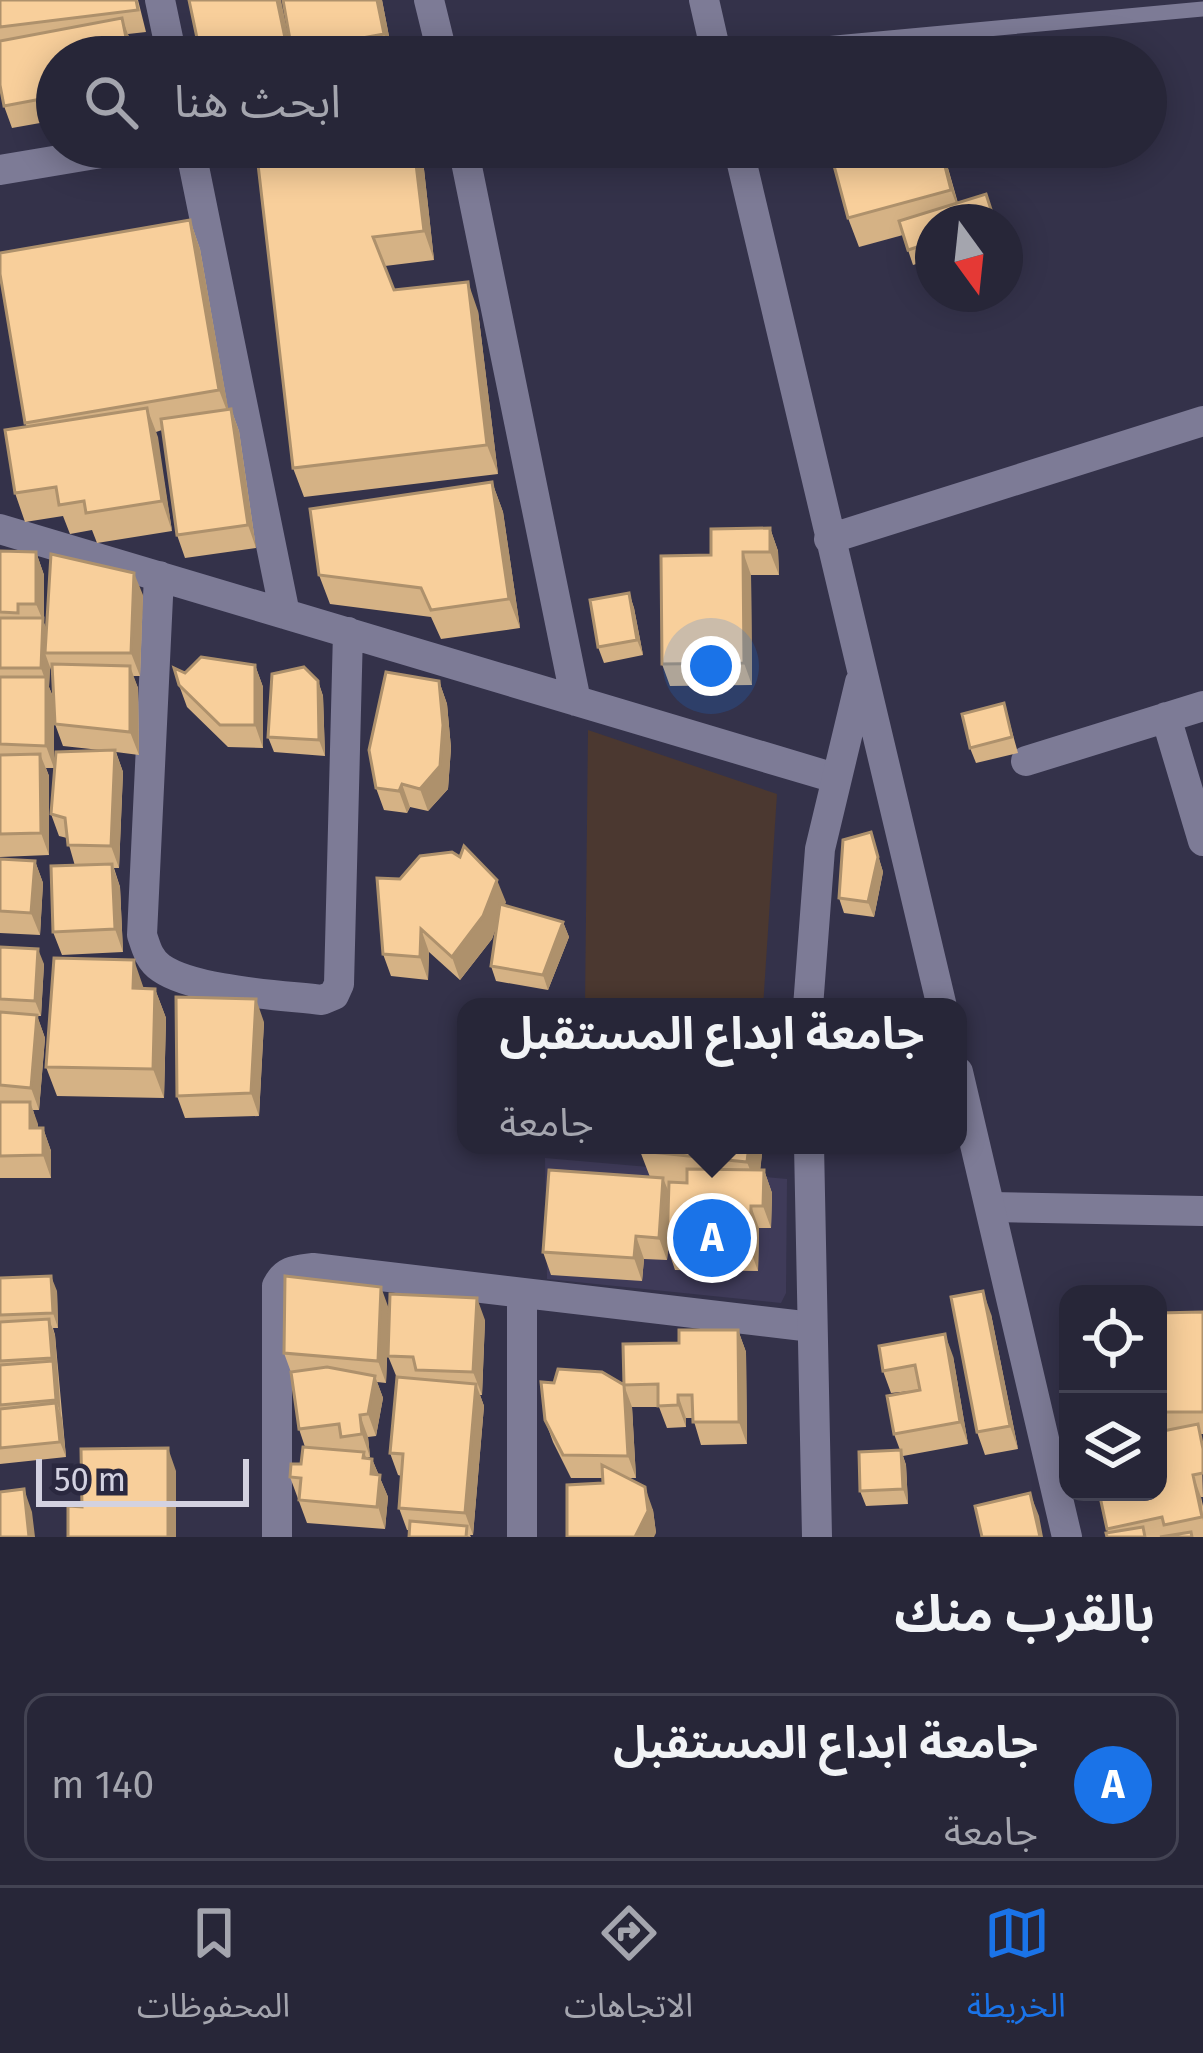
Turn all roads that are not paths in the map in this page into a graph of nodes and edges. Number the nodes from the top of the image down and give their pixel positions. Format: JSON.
{"nodes":[{"id":1,"x":160,"y":0,"type":"edge"},
{"id":2,"x":429,"y":0,"type":"edge"},
{"id":3,"x":704,"y":0,"type":"edge"},
{"id":4,"x":1203,"y":9,"type":"edge"},
{"id":5,"x":168,"y":36,"type":"edge"},
{"id":6,"x":438,"y":36,"type":"edge"},
{"id":7,"x":712,"y":36,"type":"edge"},
{"id":8,"x":923,"y":36,"type":"edge"},
{"id":9,"x":36,"y":164,"type":"edge"},
{"id":10,"x":194,"y":168,"type":"edge"},
{"id":11,"x":467,"y":168,"type":"edge"},
{"id":12,"x":742,"y":168,"type":"edge"},
{"id":13,"x":0,"y":170,"type":"edge"},
{"id":14,"x":1203,"y":421,"type":"edge"},
{"id":15,"x":0,"y":529,"type":"edge"},
{"id":16,"x":829,"y":539,"type":"junction"},
{"id":17,"x":159,"y":576,"type":"junction"},
{"id":18,"x":285,"y":614,"type":"junction"},
{"id":19,"x":348,"y":632,"type":"junction"},
{"id":20,"x":861,"y":676,"type":"junction"},
{"id":21,"x":576,"y":701,"type":"junction"},
{"id":22,"x":1203,"y":706,"type":"edge"},
{"id":23,"x":1166,"y":717,"type":"junction"},
{"id":24,"x":1026,"y":761,"type":"dead end"},
{"id":25,"x":835,"y":778,"type":"junction"},
{"id":26,"x":1203,"y":841,"type":"edge"},
{"id":27,"x":809,"y":998,"type":"edge"},
{"id":28,"x":940,"y":998,"type":"edge"},
{"id":29,"x":967,"y":1109,"type":"edge"},
{"id":30,"x":808,"y":1154,"type":"edge"},
{"id":31,"x":991,"y":1207,"type":"junction"},
{"id":32,"x":1203,"y":1211,"type":"edge"},
{"id":33,"x":522,"y":1293,"type":"junction"},
{"id":34,"x":812,"y":1327,"type":"junction"},
{"id":35,"x":277,"y":1537,"type":"edge"},
{"id":36,"x":522,"y":1537,"type":"edge"},
{"id":37,"x":817,"y":1537,"type":"edge"},
{"id":38,"x":1067,"y":1537,"type":"edge"}],
"edges":[{"from":1,"to":5,"type":"street"},
{"from":2,"to":6,"type":"street"},
{"from":3,"to":7,"type":"street"},
{"from":4,"to":8,"type":"lane"},
{"from":9,"to":13,"type":"street"},
{"from":10,"to":18,"type":"street"},
{"from":11,"to":21,"type":"street"},
{"from":12,"to":16,"type":"street"},
{"from":14,"to":16,"type":"street"},
{"from":15,"to":17,"type":"street"},
{"from":16,"to":20,"type":"street"},
{"from":17,"to":18,"type":"street"},
{"from":17,"to":19,"type":"street"},
{"from":18,"to":19,"type":"street"},
{"from":19,"to":21,"type":"street"},
{"from":20,"to":25,"type":"street"},
{"from":20,"to":28,"type":"street"},
{"from":21,"to":25,"type":"street"},
{"from":22,"to":23,"type":"street"},
{"from":23,"to":24,"type":"street"},
{"from":23,"to":26,"type":"street"},
{"from":25,"to":27,"type":"street"},
{"from":29,"to":31,"type":"street"},
{"from":30,"to":34,"type":"street"},
{"from":31,"to":32,"type":"street"},
{"from":31,"to":38,"type":"street"},
{"from":33,"to":34,"type":"street"},
{"from":33,"to":35,"type":"street"},
{"from":33,"to":36,"type":"street"},
{"from":34,"to":37,"type":"street"}]}
